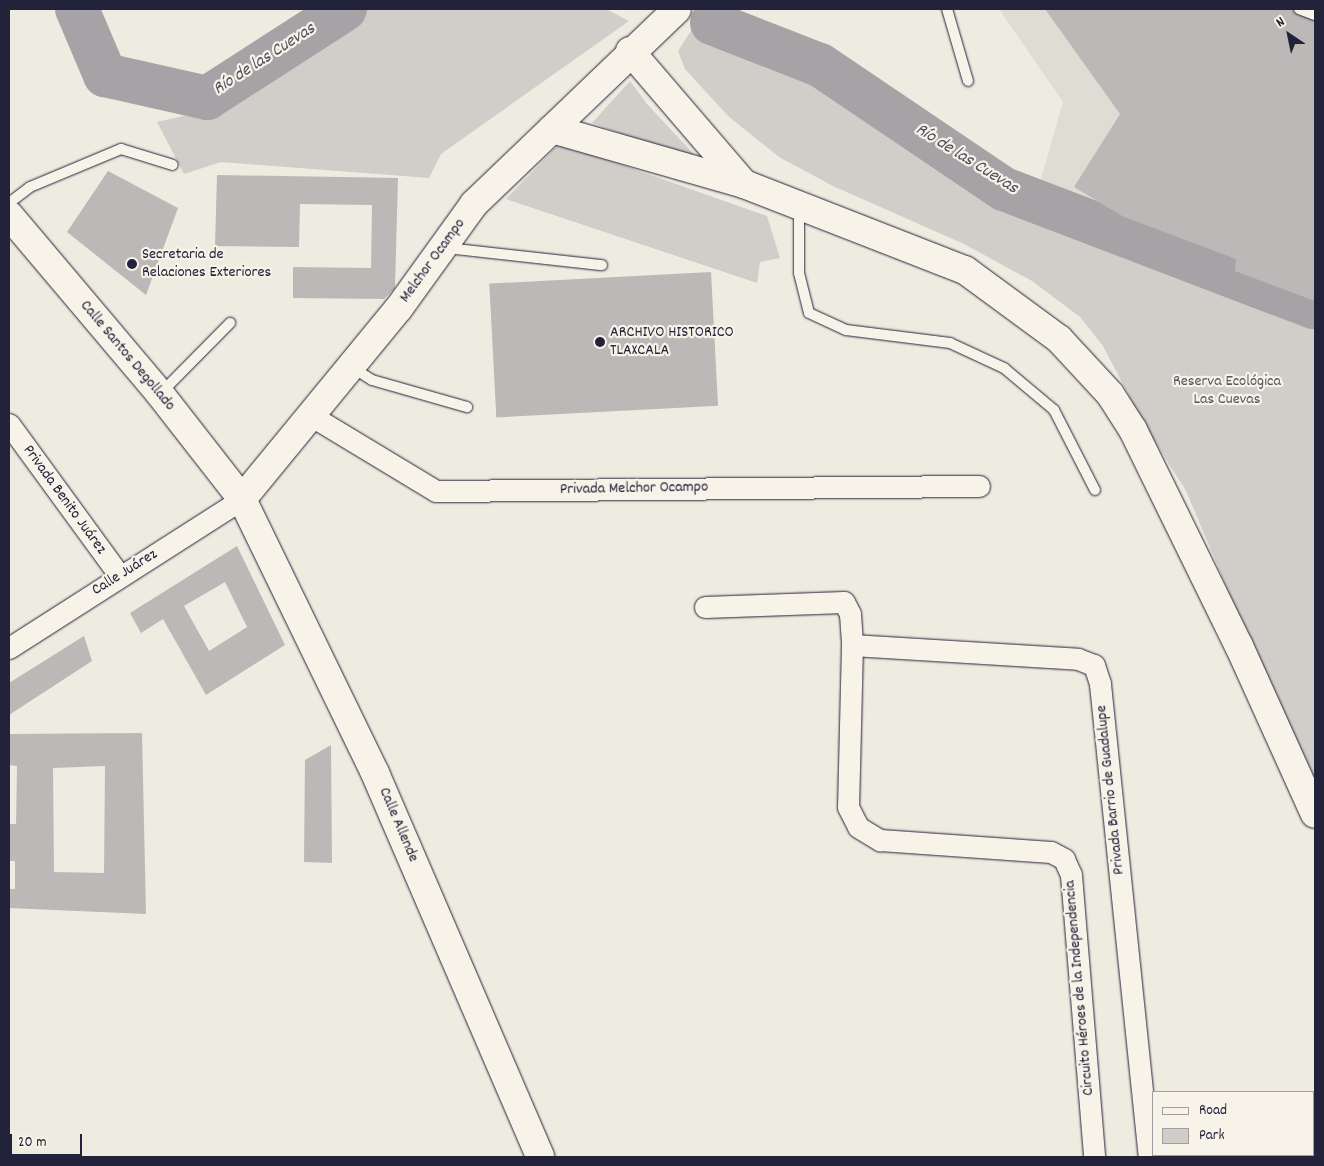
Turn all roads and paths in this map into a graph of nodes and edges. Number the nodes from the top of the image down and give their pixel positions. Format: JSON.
{"nodes":[{"id":1,"x":677,"y":9,"type":"edge"},
{"id":2,"x":947,"y":9,"type":"edge"},
{"id":3,"x":1299,"y":9,"type":"edge"},
{"id":4,"x":1315,"y":15,"type":"edge"},
{"id":5,"x":636,"y":45,"type":"junction"},
{"id":6,"x":968,"y":81,"type":"dead end"},
{"id":7,"x":552,"y":129,"type":"junction"},
{"id":8,"x":174,"y":165,"type":"dead end"},
{"id":9,"x":744,"y":184,"type":"junction"},
{"id":10,"x":9,"y":204,"type":"edge"},
{"id":11,"x":799,"y":206,"type":"junction"},
{"id":12,"x":9,"y":215,"type":"edge"},
{"id":13,"x":442,"y":248,"type":"junction"},
{"id":14,"x":602,"y":265,"type":"dead end"},
{"id":15,"x":230,"y":323,"type":"dead end"},
{"id":16,"x":350,"y":366,"type":"junction"},
{"id":17,"x":160,"y":394,"type":"junction"},
{"id":18,"x":467,"y":407,"type":"dead end"},
{"id":19,"x":310,"y":415,"type":"junction"},
{"id":20,"x":9,"y":424,"type":"edge"},
{"id":21,"x":979,"y":486,"type":"dead end"},
{"id":22,"x":1095,"y":490,"type":"dead end"},
{"id":23,"x":242,"y":500,"type":"junction"},
{"id":24,"x":120,"y":576,"type":"junction"},
{"id":25,"x":705,"y":608,"type":"dead end"},
{"id":26,"x":852,"y":645,"type":"junction"},
{"id":27,"x":9,"y":648,"type":"edge"},
{"id":28,"x":1315,"y":814,"type":"edge"},
{"id":29,"x":540,"y":1157,"type":"edge"},
{"id":30,"x":1094,"y":1157,"type":"edge"},
{"id":31,"x":1149,"y":1157,"type":"edge"}],
"edges":[{"from":1,"to":5,"type":"main road","name":"Melchor Ocampo"},
{"from":2,"to":6,"type":"lane"},
{"from":3,"to":4,"type":"lane"},
{"from":5,"to":7,"type":"main road","name":"Melchor Ocampo"},
{"from":5,"to":9,"type":"main road"},
{"from":7,"to":9,"type":"main road"},
{"from":7,"to":13,"type":"main road","name":"Melchor Ocampo"},
{"from":8,"to":10,"type":"lane"},
{"from":9,"to":11,"type":"main road"},
{"from":11,"to":22,"type":"lane"},
{"from":11,"to":28,"type":"main road"},
{"from":12,"to":17,"type":"main road","name":"Calle Santos Degollado"},
{"from":13,"to":14,"type":"lane"},
{"from":13,"to":16,"type":"main road","name":"Melchor Ocampo"},
{"from":15,"to":17,"type":"lane"},
{"from":16,"to":18,"type":"lane"},
{"from":16,"to":19,"type":"main road","name":"Melchor Ocampo"},
{"from":17,"to":23,"type":"main road","name":"Calle Santos Degollado"},
{"from":19,"to":21,"type":"street","name":"Privada Melchor Ocampo"},
{"from":19,"to":23,"type":"main road","name":"Melchor Ocampo"},
{"from":20,"to":24,"type":"street","name":"Privada Benito Juárez"},
{"from":23,"to":24,"type":"street","name":"Calle Juárez"},
{"from":23,"to":29,"type":"main road","name":"Calle Allende"},
{"from":24,"to":27,"type":"street","name":"Calle Juárez"},
{"from":25,"to":26,"type":"street","name":"Circuito Héroes de la Independencia"},
{"from":26,"to":30,"type":"street","name":"Circuito Héroes de la Independencia"},
{"from":26,"to":31,"type":"street","name":"Privada Barrio de Guadalupe"}]}
